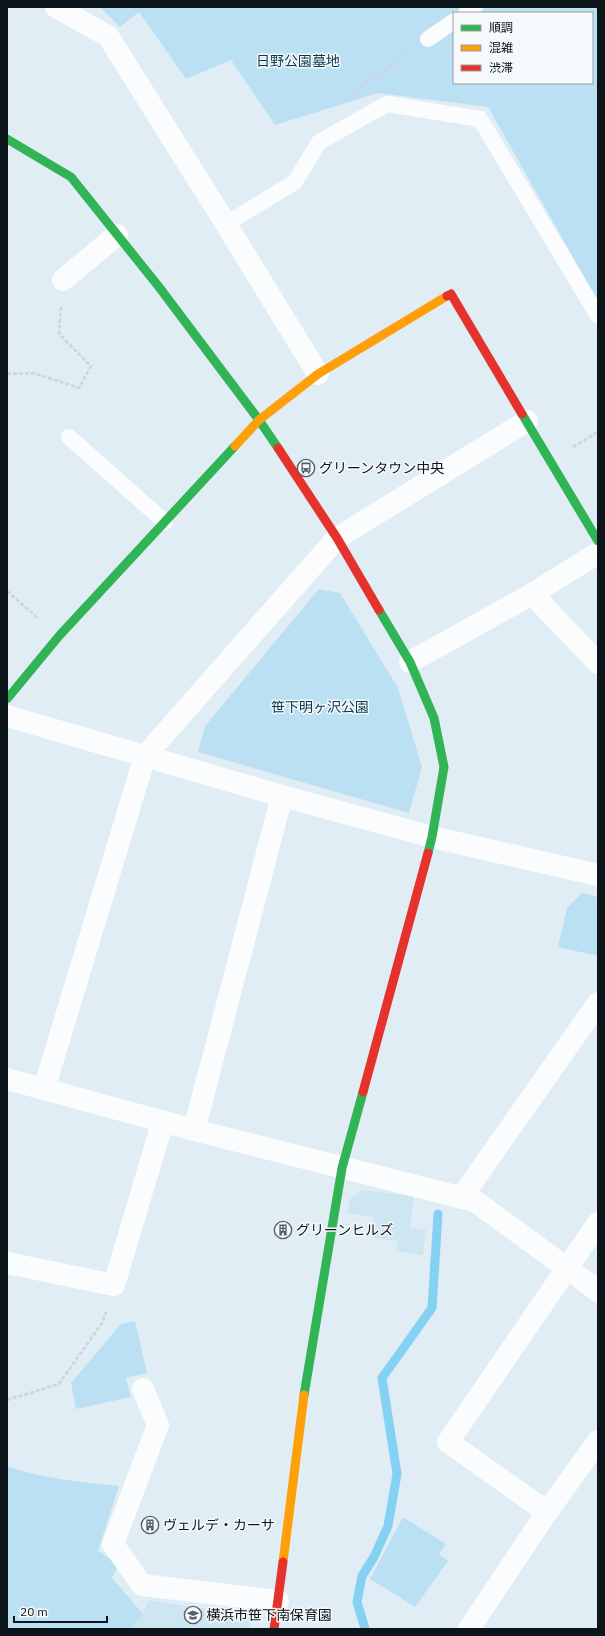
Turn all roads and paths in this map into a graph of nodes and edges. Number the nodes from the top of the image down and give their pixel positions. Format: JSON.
{"nodes":[{"id":1,"x":56,"y":7,"type":"edge"},
{"id":2,"x":453,"y":22,"type":"edge"},
{"id":3,"x":428,"y":39,"type":"dead end"},
{"id":4,"x":7,"y":140,"type":"edge"},
{"id":5,"x":226,"y":224,"type":"junction"},
{"id":6,"x":117,"y":235,"type":"junction"},
{"id":7,"x":63,"y":280,"type":"joint"},
{"id":8,"x":598,"y":316,"type":"edge"},
{"id":9,"x":7,"y":374,"type":"edge"},
{"id":10,"x":318,"y":374,"type":"junction"},
{"id":11,"x":259,"y":420,"type":"junction"},
{"id":12,"x":527,"y":421,"type":"junction"},
{"id":13,"x":70,"y":437,"type":"dead end"},
{"id":14,"x":165,"y":522,"type":"junction"},
{"id":15,"x":337,"y":538,"type":"junction"},
{"id":16,"x":598,"y":541,"type":"edge"},
{"id":17,"x":598,"y":553,"type":"edge"},
{"id":18,"x":7,"y":591,"type":"edge"},
{"id":19,"x":532,"y":594,"type":"junction"},
{"id":20,"x":59,"y":636,"type":"junction"},
{"id":21,"x":410,"y":662,"type":"junction"},
{"id":22,"x":598,"y":663,"type":"edge"},
{"id":23,"x":7,"y":700,"type":"edge"},
{"id":24,"x":7,"y":716,"type":"edge"},
{"id":25,"x":145,"y":756,"type":"junction"},
{"id":26,"x":282,"y":796,"type":"junction"},
{"id":27,"x":432,"y":837,"type":"junction"},
{"id":28,"x":598,"y":875,"type":"edge"},
{"id":29,"x":598,"y":1003,"type":"edge"},
{"id":30,"x":7,"y":1079,"type":"edge"},
{"id":31,"x":44,"y":1089,"type":"junction"},
{"id":32,"x":163,"y":1121,"type":"junction"},
{"id":33,"x":194,"y":1130,"type":"junction"},
{"id":34,"x":342,"y":1168,"type":"junction"},
{"id":35,"x":461,"y":1198,"type":"junction"},
{"id":36,"x":598,"y":1223,"type":"edge"},
{"id":37,"x":7,"y":1263,"type":"edge"},
{"id":38,"x":566,"y":1268,"type":"junction"},
{"id":39,"x":114,"y":1285,"type":"junction"},
{"id":40,"x":598,"y":1291,"type":"edge"},
{"id":41,"x":143,"y":1389,"type":"dead end"},
{"id":42,"x":7,"y":1400,"type":"edge"},
{"id":43,"x":598,"y":1441,"type":"edge"},
{"id":44,"x":547,"y":1512,"type":"junction"},
{"id":45,"x":278,"y":1601,"type":"junction"},
{"id":46,"x":274,"y":1629,"type":"edge"},
{"id":47,"x":469,"y":1629,"type":"edge"}],
"edges":[{"from":1,"to":5,"type":"street"},
{"from":2,"to":3,"type":"lane"},
{"from":4,"to":6,"type":"street"},
{"from":5,"to":8,"type":"lane"},
{"from":5,"to":10,"type":"street"},
{"from":6,"to":7,"type":"street"},
{"from":6,"to":11,"type":"street"},
{"from":7,"to":9,"type":"path"},
{"from":10,"to":11,"type":"street"},
{"from":10,"to":12,"type":"street"},
{"from":11,"to":14,"type":"street"},
{"from":11,"to":15,"type":"street"},
{"from":12,"to":15,"type":"street"},
{"from":12,"to":16,"type":"street"},
{"from":13,"to":14,"type":"lane"},
{"from":14,"to":20,"type":"street"},
{"from":15,"to":21,"type":"street"},
{"from":15,"to":25,"type":"street"},
{"from":17,"to":19,"type":"street"},
{"from":18,"to":20,"type":"path"},
{"from":19,"to":21,"type":"street"},
{"from":19,"to":22,"type":"street"},
{"from":20,"to":23,"type":"street"},
{"from":21,"to":27,"type":"street"},
{"from":24,"to":25,"type":"street"},
{"from":25,"to":26,"type":"street"},
{"from":25,"to":31,"type":"street"},
{"from":26,"to":27,"type":"street"},
{"from":26,"to":33,"type":"street"},
{"from":27,"to":28,"type":"street"},
{"from":27,"to":34,"type":"street"},
{"from":29,"to":35,"type":"street"},
{"from":30,"to":31,"type":"street"},
{"from":31,"to":32,"type":"street"},
{"from":32,"to":33,"type":"street"},
{"from":32,"to":39,"type":"street"},
{"from":33,"to":34,"type":"street"},
{"from":34,"to":35,"type":"street"},
{"from":34,"to":45,"type":"street"},
{"from":35,"to":38,"type":"street"},
{"from":36,"to":38,"type":"street"},
{"from":37,"to":39,"type":"street"},
{"from":38,"to":40,"type":"street"},
{"from":38,"to":44,"type":"street"},
{"from":39,"to":42,"type":"path"},
{"from":41,"to":45,"type":"street"},
{"from":43,"to":44,"type":"street"},
{"from":44,"to":47,"type":"street"},
{"from":45,"to":46,"type":"street"}]}
